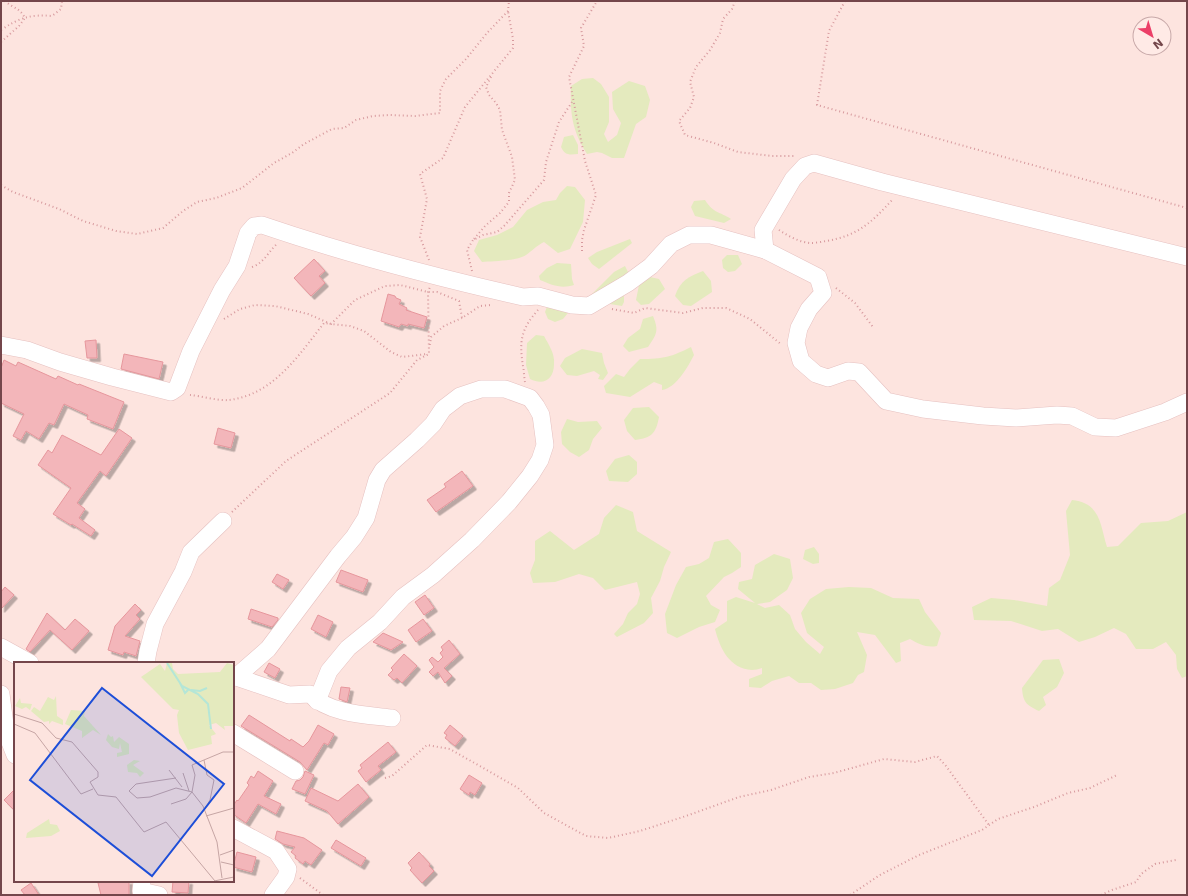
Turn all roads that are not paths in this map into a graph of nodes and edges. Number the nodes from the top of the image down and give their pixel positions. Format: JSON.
{"nodes":[{"id":1,"x":765,"y":250,"type":"junction"},
{"id":2,"x":1187,"y":257,"type":"edge"},
{"id":3,"x":1,"y":345,"type":"edge"},
{"id":4,"x":1187,"y":402,"type":"edge"},
{"id":5,"x":223,"y":521,"type":"road end"},
{"id":6,"x":1,"y":647,"type":"edge"},
{"id":7,"x":28,"y":662,"type":"edge"},
{"id":8,"x":146,"y":662,"type":"edge"},
{"id":9,"x":234,"y":677,"type":"edge"},
{"id":10,"x":1,"y":694,"type":"edge"},
{"id":11,"x":317,"y":701,"type":"junction"},
{"id":12,"x":392,"y":718,"type":"dead end"},
{"id":13,"x":234,"y":734,"type":"edge"},
{"id":14,"x":14,"y":752,"type":"edge"},
{"id":15,"x":295,"y":771,"type":"dead end"},
{"id":16,"x":234,"y":829,"type":"edge"},
{"id":17,"x":142,"y":882,"type":"edge"},
{"id":18,"x":159,"y":895,"type":"edge"},
{"id":19,"x":273,"y":895,"type":"edge"}],
"edges":[{"from":1,"to":2,"type":"street"},
{"from":1,"to":3,"type":"street"},
{"from":1,"to":4,"type":"street"},
{"from":5,"to":8,"type":"street"},
{"from":6,"to":7,"type":"street"},
{"from":9,"to":11,"type":"street"},
{"from":9,"to":11,"type":"street"},
{"from":10,"to":14,"type":"street"},
{"from":11,"to":12,"type":"street"},
{"from":13,"to":15,"type":"street"},
{"from":16,"to":19,"type":"street"},
{"from":17,"to":18,"type":"street"}]}
